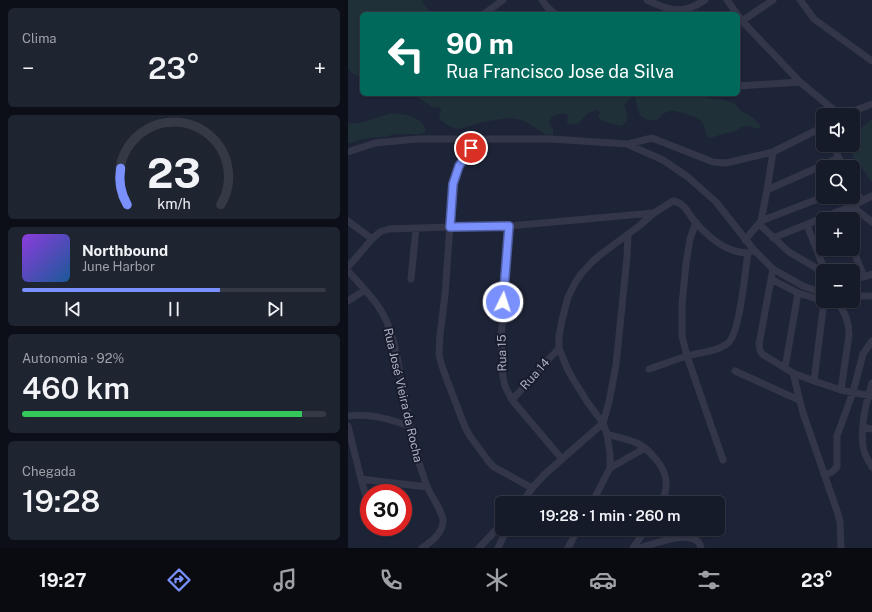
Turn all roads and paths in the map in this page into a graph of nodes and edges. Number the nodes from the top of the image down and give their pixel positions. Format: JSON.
{"nodes":[{"id":1,"x":503,"y":0,"type":"edge"},
{"id":2,"x":542,"y":0,"type":"edge"},
{"id":3,"x":647,"y":0,"type":"edge"},
{"id":4,"x":705,"y":0,"type":"edge"},
{"id":5,"x":727,"y":0,"type":"edge"},
{"id":6,"x":772,"y":0,"type":"edge"},
{"id":7,"x":800,"y":0,"type":"edge"},
{"id":8,"x":487,"y":12,"type":"edge"},
{"id":9,"x":553,"y":12,"type":"edge"},
{"id":10,"x":735,"y":12,"type":"edge"},
{"id":11,"x":740,"y":16,"type":"edge"},
{"id":12,"x":740,"y":18,"type":"edge"},
{"id":13,"x":872,"y":61,"type":"edge"},
{"id":14,"x":800,"y":82,"type":"junction"},
{"id":15,"x":740,"y":86,"type":"edge"},
{"id":16,"x":872,"y":104,"type":"edge"},
{"id":17,"x":832,"y":108,"type":"edge"},
{"id":18,"x":860,"y":108,"type":"edge"},
{"id":19,"x":816,"y":131,"type":"edge"},
{"id":20,"x":477,"y":139,"type":"junction"},
{"id":21,"x":627,"y":144,"type":"junction"},
{"id":22,"x":348,"y":152,"type":"edge"},
{"id":23,"x":773,"y":152,"type":"junction"},
{"id":24,"x":836,"y":152,"type":"edge"},
{"id":25,"x":839,"y":158,"type":"joint"},
{"id":26,"x":767,"y":190,"type":"junction"},
{"id":27,"x":872,"y":196,"type":"edge"},
{"id":28,"x":860,"y":198,"type":"edge"},
{"id":29,"x":816,"y":199,"type":"edge"},
{"id":30,"x":862,"y":201,"type":"junction"},
{"id":31,"x":852,"y":206,"type":"junction"},
{"id":32,"x":839,"y":212,"type":"edge"},
{"id":33,"x":654,"y":213,"type":"junction"},
{"id":34,"x":348,"y":221,"type":"edge"},
{"id":35,"x":816,"y":221,"type":"edge"},
{"id":36,"x":696,"y":222,"type":"junction"},
{"id":37,"x":872,"y":222,"type":"edge"},
{"id":38,"x":760,"y":223,"type":"junction"},
{"id":39,"x":807,"y":224,"type":"junction"},
{"id":40,"x":509,"y":226,"type":"junction"},
{"id":41,"x":450,"y":227,"type":"junction"},
{"id":42,"x":416,"y":228,"type":"junction"},
{"id":43,"x":628,"y":234,"type":"junction"},
{"id":44,"x":773,"y":238,"type":"junction"},
{"id":45,"x":372,"y":239,"type":"junction"},
{"id":46,"x":745,"y":240,"type":"junction"},
{"id":47,"x":751,"y":252,"type":"junction"},
{"id":48,"x":856,"y":256,"type":"edge"},
{"id":49,"x":821,"y":264,"type":"edge"},
{"id":50,"x":348,"y":267,"type":"edge"},
{"id":51,"x":816,"y":268,"type":"edge"},
{"id":52,"x":773,"y":270,"type":"junction"},
{"id":53,"x":348,"y":271,"type":"edge"},
{"id":54,"x":872,"y":274,"type":"edge"},
{"id":55,"x":860,"y":277,"type":"edge"},
{"id":56,"x":864,"y":277,"type":"junction"},
{"id":57,"x":411,"y":279,"type":"dead end"},
{"id":58,"x":771,"y":279,"type":"junction"},
{"id":59,"x":365,"y":290,"type":"junction"},
{"id":60,"x":816,"y":291,"type":"edge"},
{"id":61,"x":798,"y":293,"type":"junction"},
{"id":62,"x":860,"y":296,"type":"edge"},
{"id":63,"x":872,"y":296,"type":"edge"},
{"id":64,"x":816,"y":299,"type":"edge"},
{"id":65,"x":348,"y":300,"type":"edge"},
{"id":66,"x":823,"y":308,"type":"edge"},
{"id":67,"x":840,"y":308,"type":"edge"},
{"id":68,"x":872,"y":341,"type":"edge"},
{"id":69,"x":559,"y":348,"type":"junction"},
{"id":70,"x":687,"y":356,"type":"junction"},
{"id":71,"x":786,"y":368,"type":"junction"},
{"id":72,"x":649,"y":369,"type":"dead end"},
{"id":73,"x":735,"y":371,"type":"dead end"},
{"id":74,"x":793,"y":373,"type":"junction"},
{"id":75,"x":814,"y":381,"type":"junction"},
{"id":76,"x":872,"y":383,"type":"edge"},
{"id":77,"x":841,"y":390,"type":"junction"},
{"id":78,"x":853,"y":392,"type":"junction"},
{"id":79,"x":870,"y":395,"type":"edge"},
{"id":80,"x":512,"y":400,"type":"junction"},
{"id":81,"x":799,"y":400,"type":"junction"},
{"id":82,"x":348,"y":416,"type":"edge"},
{"id":83,"x":603,"y":424,"type":"junction"},
{"id":84,"x":348,"y":426,"type":"edge"},
{"id":85,"x":410,"y":426,"type":"junction"},
{"id":86,"x":863,"y":427,"type":"junction"},
{"id":87,"x":872,"y":429,"type":"edge"},
{"id":88,"x":607,"y":434,"type":"junction"},
{"id":89,"x":645,"y":448,"type":"junction"},
{"id":90,"x":562,"y":459,"type":"junction"},
{"id":91,"x":723,"y":460,"type":"dead end"},
{"id":92,"x":870,"y":460,"type":"edge"},
{"id":93,"x":872,"y":467,"type":"edge"},
{"id":94,"x":610,"y":468,"type":"junction"},
{"id":95,"x":824,"y":475,"type":"junction"},
{"id":96,"x":361,"y":479,"type":"junction"},
{"id":97,"x":362,"y":484,"type":"edge"},
{"id":98,"x":427,"y":487,"type":"junction"},
{"id":99,"x":532,"y":488,"type":"junction"},
{"id":100,"x":527,"y":496,"type":"edge"},
{"id":101,"x":596,"y":496,"type":"edge"},
{"id":102,"x":664,"y":496,"type":"edge"},
{"id":103,"x":495,"y":531,"type":"edge"},
{"id":104,"x":504,"y":536,"type":"edge"},
{"id":105,"x":574,"y":536,"type":"edge"},
{"id":106,"x":641,"y":536,"type":"edge"},
{"id":107,"x":422,"y":548,"type":"edge"},
{"id":108,"x":479,"y":548,"type":"edge"},
{"id":109,"x":498,"y":548,"type":"edge"},
{"id":110,"x":568,"y":548,"type":"edge"},
{"id":111,"x":633,"y":548,"type":"edge"},
{"id":112,"x":640,"y":548,"type":"edge"},
{"id":113,"x":702,"y":548,"type":"edge"},
{"id":114,"x":841,"y":548,"type":"edge"}],
"edges":[{"from":1,"to":8,"type":"street"},
{"from":2,"to":9,"type":"street"},
{"from":3,"to":4,"type":"street"},
{"from":5,"to":10,"type":"street"},
{"from":6,"to":11,"type":"street"},
{"from":7,"to":13,"type":"street"},
{"from":12,"to":14,"type":"street"},
{"from":14,"to":15,"type":"street"},
{"from":14,"to":17,"type":"street"},
{"from":16,"to":18,"type":"street"},
{"from":19,"to":23,"type":"street"},
{"from":20,"to":21,"type":"street"},
{"from":20,"to":22,"type":"street"},
{"from":20,"to":41,"type":"street"},
{"from":21,"to":23,"type":"street"},
{"from":21,"to":46,"type":"street"},
{"from":23,"to":26,"type":"street"},
{"from":24,"to":25,"type":"street"},
{"from":25,"to":26,"type":"street"},
{"from":26,"to":38,"type":"street"},
{"from":27,"to":30,"type":"street"},
{"from":28,"to":30,"type":"street"},
{"from":29,"to":38,"type":"street"},
{"from":30,"to":31,"type":"street"},
{"from":31,"to":32,"type":"street"},
{"from":31,"to":37,"type":"street"},
{"from":33,"to":36,"type":"street"},
{"from":33,"to":40,"type":"street"},
{"from":33,"to":43,"type":"street"},
{"from":34,"to":45,"type":"street"},
{"from":35,"to":39,"type":"street"},
{"from":36,"to":47,"type":"street"},
{"from":36,"to":70,"type":"street"},
{"from":38,"to":44,"type":"street"},
{"from":38,"to":46,"type":"street"},
{"from":39,"to":44,"type":"street"},
{"from":39,"to":49,"type":"street"},
{"from":40,"to":41,"type":"street"},
{"from":40,"to":80,"type":"street","name":"Rua 15"},
{"from":41,"to":42,"type":"street"},
{"from":41,"to":99,"type":"street"},
{"from":42,"to":45,"type":"street"},
{"from":42,"to":57,"type":"street"},
{"from":43,"to":69,"type":"street"},
{"from":43,"to":83,"type":"street"},
{"from":44,"to":51,"type":"street"},
{"from":45,"to":50,"type":"street"},
{"from":46,"to":47,"type":"street"},
{"from":47,"to":52,"type":"street"},
{"from":47,"to":70,"type":"street"},
{"from":48,"to":56,"type":"street"},
{"from":52,"to":58,"type":"street"},
{"from":52,"to":60,"type":"street"},
{"from":53,"to":59,"type":"street","name":"Rua José Vieira da Rocha"},
{"from":54,"to":56,"type":"street"},
{"from":55,"to":56,"type":"street"},
{"from":58,"to":61,"type":"street"},
{"from":58,"to":71,"type":"street"},
{"from":59,"to":65,"type":"street"},
{"from":59,"to":85,"type":"street","name":"Rua José Vieira da Rocha"},
{"from":61,"to":64,"type":"street"},
{"from":61,"to":71,"type":"street"},
{"from":62,"to":63,"type":"street"},
{"from":66,"to":75,"type":"street"},
{"from":67,"to":77,"type":"street"},
{"from":68,"to":78,"type":"street"},
{"from":69,"to":80,"type":"street","name":"Rua 14"},
{"from":69,"to":83,"type":"street"},
{"from":70,"to":72,"type":"street"},
{"from":70,"to":91,"type":"street"},
{"from":71,"to":74,"type":"street"},
{"from":73,"to":81,"type":"street"},
{"from":74,"to":75,"type":"street"},
{"from":74,"to":81,"type":"street"},
{"from":75,"to":77,"type":"street"},
{"from":76,"to":79,"type":"street"},
{"from":77,"to":78,"type":"street"},
{"from":78,"to":79,"type":"street"},
{"from":78,"to":95,"type":"street"},
{"from":79,"to":86,"type":"street"},
{"from":80,"to":90,"type":"street","name":"Rua 15"},
{"from":81,"to":95,"type":"street"},
{"from":82,"to":85,"type":"street"},
{"from":83,"to":88,"type":"street"},
{"from":83,"to":90,"type":"street"},
{"from":84,"to":96,"type":"street"},
{"from":85,"to":98,"type":"street","name":"Rua José Vieira da Rocha"},
{"from":86,"to":87,"type":"street"},
{"from":86,"to":92,"type":"street"},
{"from":88,"to":89,"type":"street"},
{"from":88,"to":94,"type":"street"},
{"from":89,"to":94,"type":"street"},
{"from":89,"to":102,"type":"street"},
{"from":90,"to":99,"type":"street"},
{"from":92,"to":93,"type":"street"},
{"from":94,"to":101,"type":"street"},
{"from":95,"to":114,"type":"street"},
{"from":96,"to":97,"type":"street"},
{"from":96,"to":98,"type":"street"},
{"from":98,"to":107,"type":"street","name":"Rua José Vieira da Rocha"},
{"from":99,"to":100,"type":"street"},
{"from":103,"to":108,"type":"street"},
{"from":104,"to":109,"type":"street"},
{"from":105,"to":110,"type":"street"},
{"from":106,"to":111,"type":"street"},
{"from":112,"to":113,"type":"street"}]}
